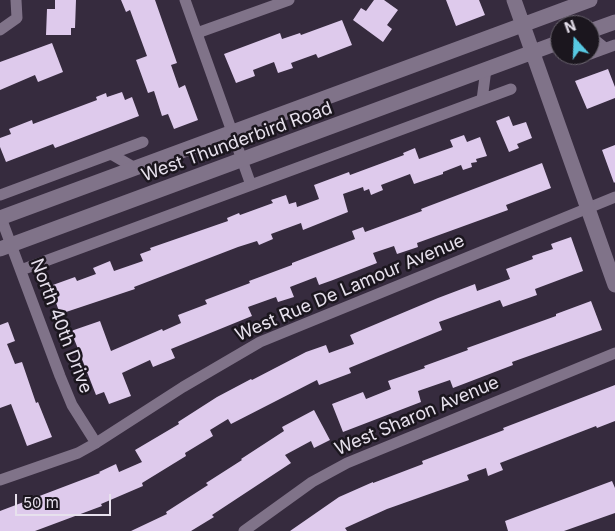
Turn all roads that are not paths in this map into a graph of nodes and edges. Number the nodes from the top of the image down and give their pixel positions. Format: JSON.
{"nodes":[{"id":1,"x":16,"y":0,"type":"edge"},
{"id":2,"x":185,"y":0,"type":"edge"},
{"id":3,"x":289,"y":0,"type":"edge"},
{"id":4,"x":514,"y":0,"type":"edge"},
{"id":5,"x":590,"y":0,"type":"edge"},
{"id":6,"x":615,"y":22,"type":"edge"},
{"id":7,"x":523,"y":25,"type":"junction"},
{"id":8,"x":600,"y":27,"type":"edge"},
{"id":9,"x":0,"y":30,"type":"edge"},
{"id":10,"x":197,"y":33,"type":"junction"},
{"id":11,"x":550,"y":46,"type":"edge"},
{"id":12,"x":533,"y":52,"type":"junction"},
{"id":13,"x":486,"y":69,"type":"junction"},
{"id":14,"x":511,"y":89,"type":"dead end"},
{"id":15,"x":482,"y":100,"type":"junction"},
{"id":16,"x":232,"y":133,"type":"junction"},
{"id":17,"x":143,"y":142,"type":"dead end"},
{"id":18,"x":111,"y":154,"type":"junction"},
{"id":19,"x":242,"y":160,"type":"junction"},
{"id":20,"x":135,"y":168,"type":"junction"},
{"id":21,"x":251,"y":185,"type":"junction"},
{"id":22,"x":0,"y":195,"type":"edge"},
{"id":23,"x":615,"y":197,"type":"edge"},
{"id":24,"x":588,"y":207,"type":"junction"},
{"id":25,"x":1,"y":218,"type":"edge"},
{"id":26,"x":6,"y":247,"type":"edge"},
{"id":27,"x":21,"y":270,"type":"junction"},
{"id":28,"x":615,"y":285,"type":"edge"},
{"id":29,"x":615,"y":353,"type":"edge"},
{"id":30,"x":96,"y":443,"type":"junction"},
{"id":31,"x":0,"y":480,"type":"edge"},
{"id":32,"x":244,"y":531,"type":"edge"}],
"edges":[{"from":1,"to":9,"type":"street"},
{"from":2,"to":10,"type":"street"},
{"from":3,"to":10,"type":"street"},
{"from":4,"to":7,"type":"main road"},
{"from":5,"to":7,"type":"main road","name":"West Thunderbird Road"},
{"from":6,"to":8,"type":"main road"},
{"from":7,"to":12,"type":"main road"},
{"from":7,"to":16,"type":"main road","name":"West Thunderbird Road"},
{"from":10,"to":16,"type":"street"},
{"from":11,"to":12,"type":"main road","name":"West Thunderbird Road"},
{"from":12,"to":13,"type":"main road","name":"West Thunderbird Road"},
{"from":12,"to":24,"type":"main road"},
{"from":13,"to":15,"type":"street"},
{"from":13,"to":19,"type":"main road","name":"West Thunderbird Road"},
{"from":14,"to":15,"type":"street"},
{"from":15,"to":21,"type":"street"},
{"from":16,"to":19,"type":"street"},
{"from":16,"to":20,"type":"main road","name":"West Thunderbird Road"},
{"from":17,"to":18,"type":"street","name":"West Thunderbird Road"},
{"from":18,"to":20,"type":"street","name":"West Thunderbird Road"},
{"from":18,"to":22,"type":"street","name":"West Thunderbird Road"},
{"from":19,"to":21,"type":"street"},
{"from":19,"to":26,"type":"main road","name":"West Thunderbird Road"},
{"from":20,"to":25,"type":"main road","name":"West Thunderbird Road"},
{"from":21,"to":27,"type":"street"},
{"from":23,"to":24,"type":"street","name":"West Rue De Lamour Avenue"},
{"from":24,"to":28,"type":"main road"},
{"from":24,"to":30,"type":"street","name":"West Rue De Lamour Avenue"},
{"from":25,"to":26,"type":"street","name":"North 40th Drive"},
{"from":26,"to":27,"type":"street","name":"North 40th Drive"},
{"from":27,"to":30,"type":"street","name":"North 40th Drive"},
{"from":29,"to":32,"type":"street","name":"West Sharon Avenue"},
{"from":30,"to":31,"type":"street","name":"West Rue De Lamour Avenue"}]}
